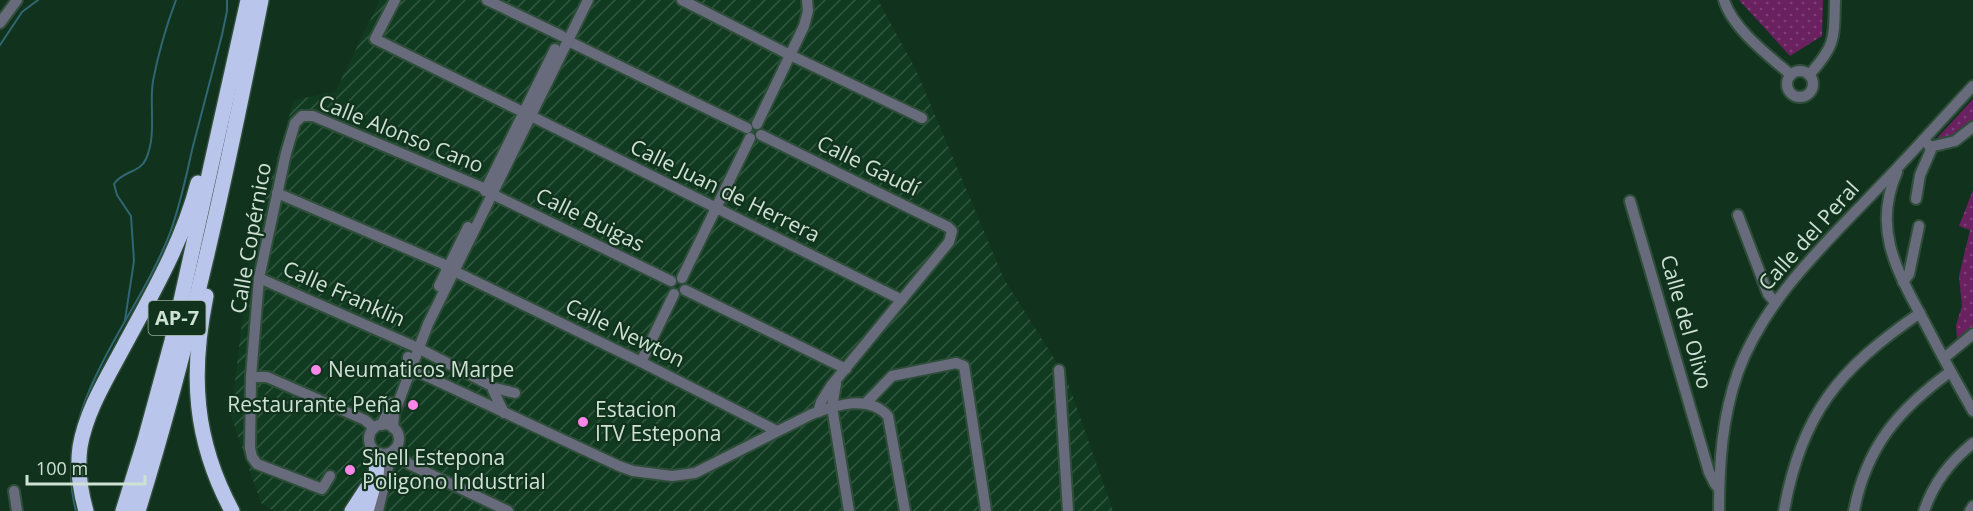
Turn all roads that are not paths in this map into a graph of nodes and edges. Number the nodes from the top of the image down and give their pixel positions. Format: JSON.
{"nodes":[{"id":1,"x":17,"y":0,"type":"edge"},
{"id":2,"x":248,"y":0,"type":"edge"},
{"id":3,"x":261,"y":0,"type":"edge"},
{"id":4,"x":395,"y":0,"type":"edge"},
{"id":5,"x":487,"y":0,"type":"edge"},
{"id":6,"x":580,"y":0,"type":"edge"},
{"id":7,"x":588,"y":0,"type":"edge"},
{"id":8,"x":682,"y":0,"type":"edge"},
{"id":9,"x":807,"y":0,"type":"edge"},
{"id":10,"x":1724,"y":0,"type":"edge"},
{"id":11,"x":1835,"y":0,"type":"edge"},
{"id":12,"x":0,"y":24,"type":"edge"},
{"id":13,"x":565,"y":38,"type":"junction"},
{"id":14,"x":790,"y":55,"type":"junction"},
{"id":15,"x":1791,"y":75,"type":"junction"},
{"id":16,"x":1809,"y":75,"type":"junction"},
{"id":17,"x":1973,"y":86,"type":"edge"},
{"id":18,"x":527,"y":114,"type":"junction"},
{"id":19,"x":302,"y":116,"type":"joint"},
{"id":20,"x":922,"y":118,"type":"dead end"},
{"id":21,"x":221,"y":121,"type":"junction"},
{"id":22,"x":1973,"y":127,"type":"edge"},
{"id":23,"x":754,"y":131,"type":"junction"},
{"id":24,"x":1927,"y":143,"type":"junction"},
{"id":25,"x":1900,"y":166,"type":"junction"},
{"id":26,"x":1879,"y":188,"type":"junction"},
{"id":27,"x":489,"y":191,"type":"junction"},
{"id":28,"x":277,"y":193,"type":"junction"},
{"id":29,"x":1888,"y":199,"type":"junction"},
{"id":30,"x":1916,"y":199,"type":"dead end"},
{"id":31,"x":1630,"y":201,"type":"dead end"},
{"id":32,"x":716,"y":209,"type":"junction"},
{"id":33,"x":1738,"y":215,"type":"dead end"},
{"id":34,"x":214,"y":220,"type":"junction"},
{"id":35,"x":1919,"y":226,"type":"dead end"},
{"id":36,"x":451,"y":270,"type":"junction"},
{"id":37,"x":259,"y":278,"type":"junction"},
{"id":38,"x":682,"y":278,"type":"junction"},
{"id":39,"x":670,"y":281,"type":"junction"},
{"id":40,"x":1903,"y":282,"type":"junction"},
{"id":41,"x":680,"y":292,"type":"junction"},
{"id":42,"x":902,"y":300,"type":"junction"},
{"id":43,"x":1775,"y":302,"type":"junction"},
{"id":44,"x":1920,"y":313,"type":"junction"},
{"id":45,"x":1973,"y":334,"type":"edge"},
{"id":46,"x":415,"y":347,"type":"junction"},
{"id":47,"x":1944,"y":358,"type":"junction"},
{"id":48,"x":409,"y":362,"type":"junction"},
{"id":49,"x":641,"y":362,"type":"junction"},
{"id":50,"x":846,"y":369,"type":"junction"},
{"id":51,"x":1059,"y":370,"type":"dead end"},
{"id":52,"x":1950,"y":372,"type":"junction"},
{"id":53,"x":251,"y":377,"type":"junction"},
{"id":54,"x":837,"y":379,"type":"junction"},
{"id":55,"x":490,"y":386,"type":"junction"},
{"id":56,"x":514,"y":393,"type":"dead end"},
{"id":57,"x":471,"y":398,"type":"junction"},
{"id":58,"x":866,"y":402,"type":"junction"},
{"id":59,"x":832,"y":407,"type":"junction"},
{"id":60,"x":1973,"y":411,"type":"edge"},
{"id":61,"x":818,"y":412,"type":"junction"},
{"id":62,"x":504,"y":413,"type":"junction"},
{"id":63,"x":383,"y":427,"type":"junction"},
{"id":64,"x":777,"y":431,"type":"junction"},
{"id":65,"x":1973,"y":443,"type":"edge"},
{"id":66,"x":1722,"y":451,"type":"junction"},
{"id":67,"x":1704,"y":454,"type":"junction"},
{"id":68,"x":384,"y":455,"type":"junction"},
{"id":69,"x":330,"y":476,"type":"dead end"},
{"id":70,"x":367,"y":488,"type":"junction"},
{"id":71,"x":1719,"y":489,"type":"junction"},
{"id":72,"x":14,"y":491,"type":"dead end"},
{"id":73,"x":1973,"y":506,"type":"edge"},
{"id":74,"x":17,"y":511,"type":"edge"},
{"id":75,"x":86,"y":511,"type":"edge"},
{"id":76,"x":123,"y":511,"type":"edge"},
{"id":77,"x":138,"y":511,"type":"edge"},
{"id":78,"x":232,"y":511,"type":"edge"},
{"id":79,"x":352,"y":511,"type":"edge"},
{"id":80,"x":358,"y":511,"type":"edge"},
{"id":81,"x":366,"y":511,"type":"edge"},
{"id":82,"x":378,"y":511,"type":"edge"},
{"id":83,"x":508,"y":511,"type":"edge"},
{"id":84,"x":849,"y":511,"type":"edge"},
{"id":85,"x":905,"y":511,"type":"edge"},
{"id":86,"x":986,"y":511,"type":"edge"},
{"id":87,"x":1068,"y":511,"type":"edge"},
{"id":88,"x":1719,"y":511,"type":"edge"},
{"id":89,"x":1784,"y":511,"type":"edge"},
{"id":90,"x":1854,"y":511,"type":"edge"},
{"id":91,"x":1924,"y":511,"type":"edge"},
{"id":92,"x":1970,"y":511,"type":"edge"}],
"edges":[{"from":1,"to":12,"type":"street"},
{"from":2,"to":21,"type":"highway"},
{"from":3,"to":34,"type":"highway"},
{"from":4,"to":18,"type":"street","name":"Calle Juan de Herrera"},
{"from":5,"to":13,"type":"street","name":"Calle Gaudí"},
{"from":6,"to":13,"type":"street"},
{"from":7,"to":13,"type":"street"},
{"from":8,"to":14,"type":"street"},
{"from":9,"to":14,"type":"street"},
{"from":10,"to":15,"type":"street"},
{"from":11,"to":16,"type":"street"},
{"from":13,"to":18,"type":"street"},
{"from":13,"to":23,"type":"street","name":"Calle Gaudí"},
{"from":14,"to":20,"type":"street"},
{"from":14,"to":23,"type":"street"},
{"from":15,"to":16,"type":"street"},
{"from":15,"to":16,"type":"street"},
{"from":17,"to":24,"type":"street","name":"Calle del Peral"},
{"from":18,"to":27,"type":"street"},
{"from":18,"to":27,"type":"street"},
{"from":18,"to":32,"type":"street","name":"Calle Juan de Herrera"},
{"from":19,"to":27,"type":"street","name":"Calle Alonso Cano"},
{"from":19,"to":28,"type":"street","name":"Calle Copérnico"},
{"from":21,"to":75,"type":"highway"},
{"from":21,"to":76,"type":"highway","number":"AP-7"},
{"from":22,"to":24,"type":"street"},
{"from":23,"to":32,"type":"street"},
{"from":23,"to":42,"type":"street","name":"Calle Gaudí"},
{"from":24,"to":25,"type":"street","name":"Calle del Peral"},
{"from":24,"to":30,"type":"street"},
{"from":25,"to":26,"type":"street","name":"Calle del Peral"},
{"from":25,"to":29,"type":"street"},
{"from":26,"to":29,"type":"street"},
{"from":26,"to":43,"type":"street","name":"Calle del Peral"},
{"from":27,"to":36,"type":"street"},
{"from":27,"to":39,"type":"street","name":"Calle Buigas"},
{"from":28,"to":36,"type":"street","name":"Calle Newton"},
{"from":28,"to":37,"type":"street","name":"Calle Copérnico"},
{"from":29,"to":40,"type":"street"},
{"from":31,"to":67,"type":"street","name":"Calle del Olivo"},
{"from":32,"to":38,"type":"street"},
{"from":32,"to":42,"type":"street","name":"Calle Juan de Herrera"},
{"from":33,"to":43,"type":"street"},
{"from":34,"to":77,"type":"highway","number":"AP-7"},
{"from":34,"to":78,"type":"highway"},
{"from":35,"to":40,"type":"street"},
{"from":36,"to":46,"type":"street"},
{"from":36,"to":46,"type":"street"},
{"from":36,"to":49,"type":"street","name":"Calle Newton"},
{"from":37,"to":46,"type":"street","name":"Calle Franklin"},
{"from":37,"to":53,"type":"street","name":"Calle Copérnico"},
{"from":38,"to":39,"type":"street"},
{"from":38,"to":41,"type":"street"},
{"from":39,"to":41,"type":"street"},
{"from":40,"to":44,"type":"street"},
{"from":41,"to":49,"type":"street"},
{"from":41,"to":50,"type":"street"},
{"from":42,"to":50,"type":"street"},
{"from":43,"to":66,"type":"street","name":"Calle del Peral"},
{"from":44,"to":47,"type":"street"},
{"from":44,"to":89,"type":"street"},
{"from":45,"to":47,"type":"street"},
{"from":46,"to":48,"type":"street"},
{"from":46,"to":55,"type":"street","name":"Calle Franklin"},
{"from":47,"to":52,"type":"street"},
{"from":48,"to":57,"type":"street"},
{"from":48,"to":63,"type":"street"},
{"from":49,"to":64,"type":"street","name":"Calle Newton"},
{"from":50,"to":54,"type":"street"},
{"from":51,"to":87,"type":"street"},
{"from":52,"to":60,"type":"street"},
{"from":52,"to":90,"type":"street"},
{"from":53,"to":63,"type":"street"},
{"from":53,"to":69,"type":"street","name":"Calle Copérnico"},
{"from":54,"to":59,"type":"street"},
{"from":54,"to":61,"type":"street"},
{"from":55,"to":56,"type":"street","name":"Calle Franklin"},
{"from":55,"to":57,"type":"street"},
{"from":55,"to":62,"type":"street"},
{"from":57,"to":62,"type":"street"},
{"from":58,"to":59,"type":"street"},
{"from":58,"to":85,"type":"street"},
{"from":58,"to":86,"type":"street"},
{"from":59,"to":61,"type":"street"},
{"from":59,"to":84,"type":"street"},
{"from":61,"to":64,"type":"street"},
{"from":62,"to":64,"type":"street"},
{"from":63,"to":68,"type":"street"},
{"from":63,"to":68,"type":"street"},
{"from":65,"to":91,"type":"street"},
{"from":66,"to":67,"type":"street"},
{"from":66,"to":71,"type":"street","name":"Calle del Peral"},
{"from":67,"to":71,"type":"street","name":"Calle del Olivo"},
{"from":68,"to":70,"type":"street"},
{"from":68,"to":81,"type":"highway"},
{"from":68,"to":82,"type":"street"},
{"from":68,"to":83,"type":"street"},
{"from":70,"to":79,"type":"highway"},
{"from":70,"to":80,"type":"street"},
{"from":71,"to":88,"type":"street","name":"Calle del Peral"},
{"from":72,"to":74,"type":"street"},
{"from":73,"to":92,"type":"street"}]}
